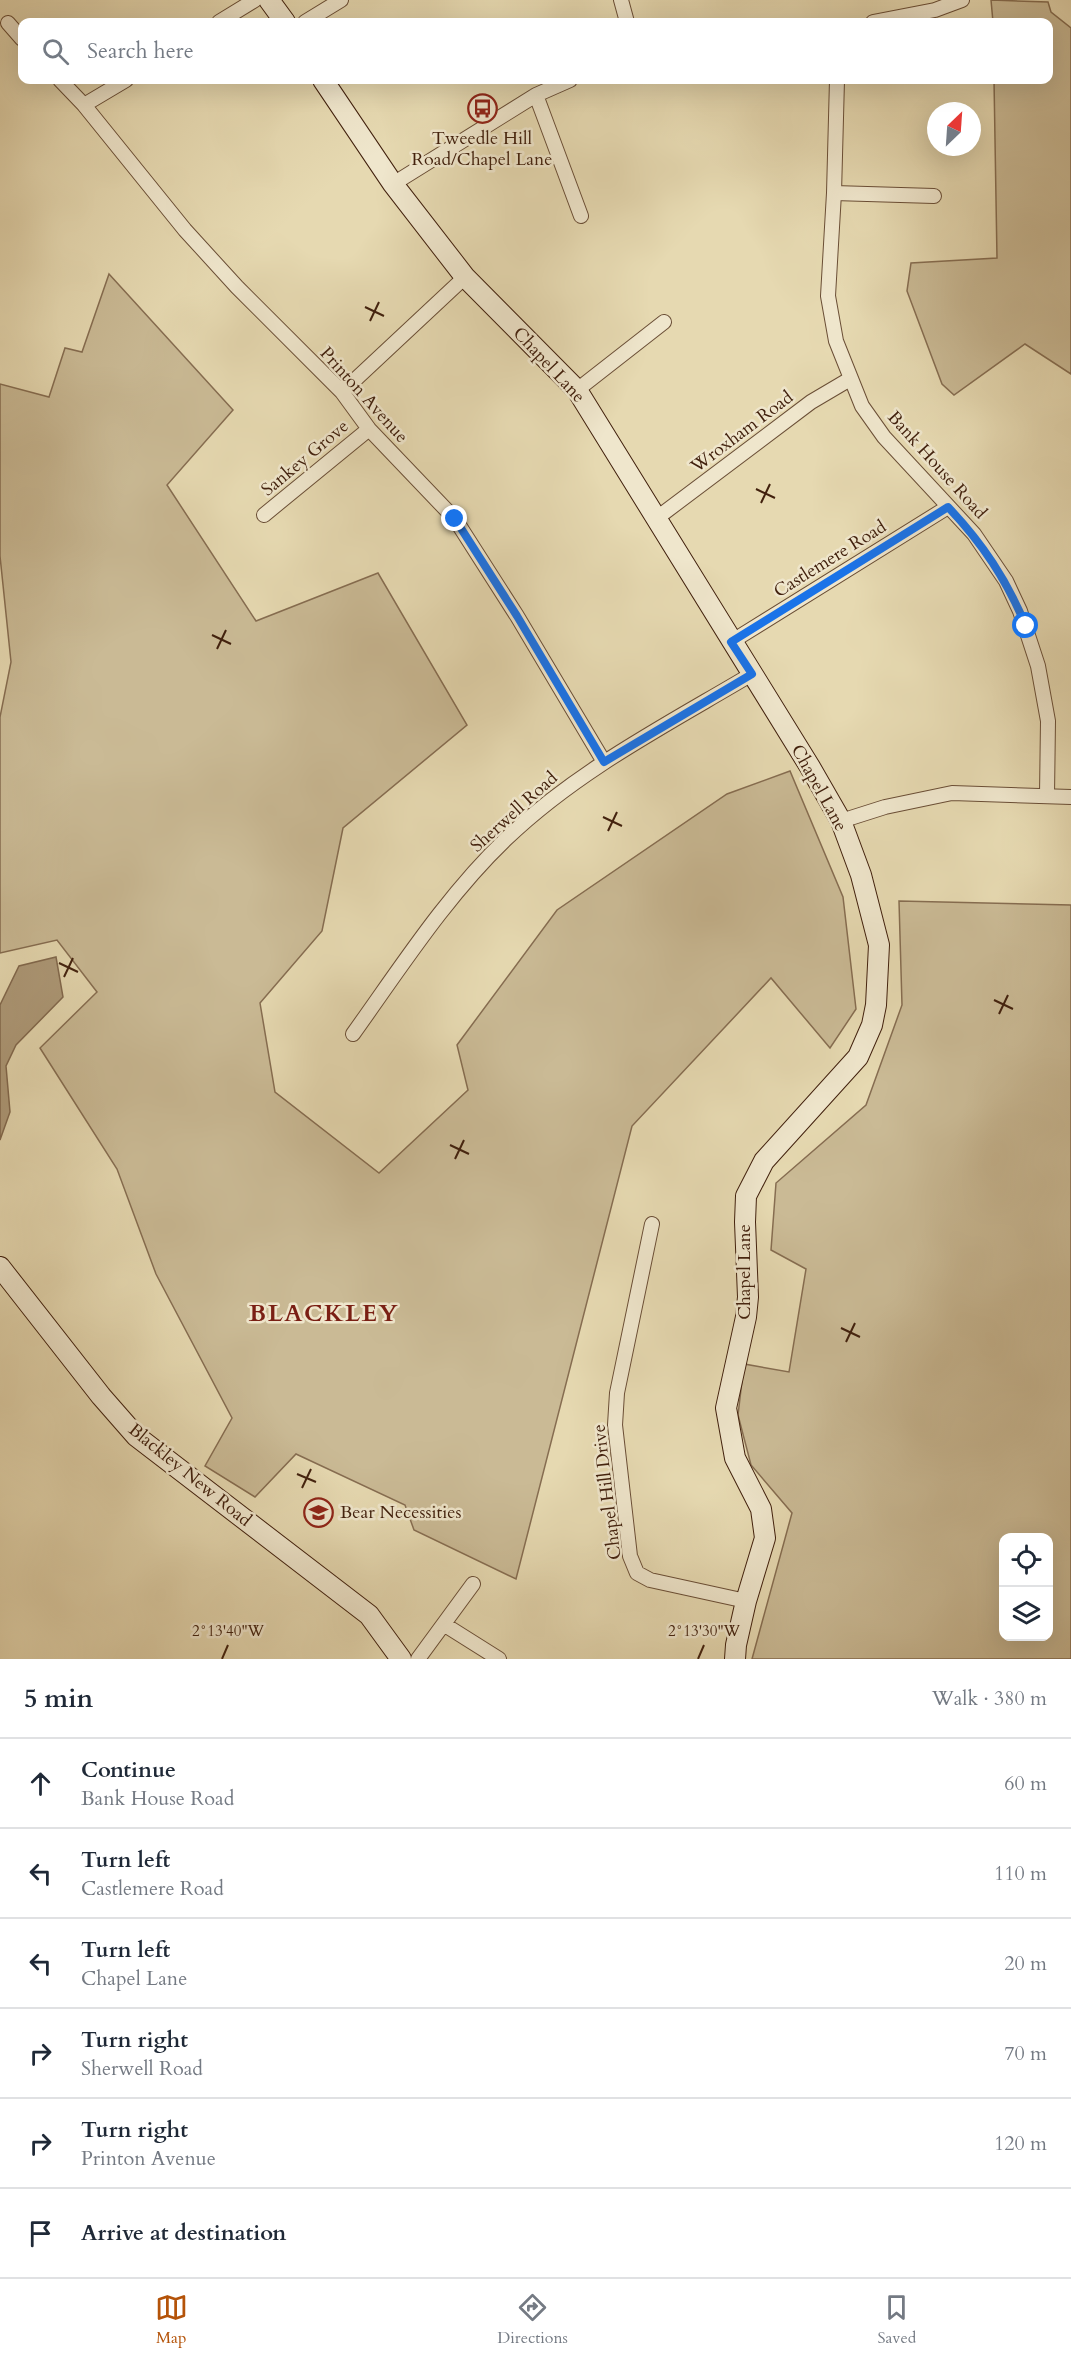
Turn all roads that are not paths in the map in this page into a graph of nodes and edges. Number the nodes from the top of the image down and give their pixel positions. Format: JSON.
{"nodes":[{"id":1,"x":255,"y":0,"type":"edge"},
{"id":2,"x":269,"y":0,"type":"edge"},
{"id":3,"x":341,"y":0,"type":"edge"},
{"id":4,"x":621,"y":0,"type":"edge"},
{"id":5,"x":962,"y":0,"type":"edge"},
{"id":6,"x":226,"y":18,"type":"edge"},
{"id":7,"x":282,"y":18,"type":"edge"},
{"id":8,"x":311,"y":18,"type":"edge"},
{"id":9,"x":626,"y":18,"type":"edge"},
{"id":10,"x":893,"y":18,"type":"edge"},
{"id":11,"x":8,"y":23,"type":"dead end"},
{"id":12,"x":18,"y":34,"type":"edge"},
{"id":13,"x":64,"y":84,"type":"edge"},
{"id":14,"x":119,"y":84,"type":"edge"},
{"id":15,"x":326,"y":84,"type":"edge"},
{"id":16,"x":561,"y":84,"type":"edge"},
{"id":17,"x":837,"y":84,"type":"edge"},
{"id":18,"x":536,"y":95,"type":"junction"},
{"id":19,"x":84,"y":105,"type":"junction"},
{"id":20,"x":393,"y":184,"type":"junction"},
{"id":21,"x":834,"y":193,"type":"junction"},
{"id":22,"x":934,"y":196,"type":"dead end"},
{"id":23,"x":581,"y":216,"type":"dead end"},
{"id":24,"x":465,"y":277,"type":"junction"},
{"id":25,"x":664,"y":322,"type":"dead end"},
{"id":26,"x":850,"y":379,"type":"junction"},
{"id":27,"x":577,"y":390,"type":"junction"},
{"id":28,"x":342,"y":392,"type":"junction"},
{"id":29,"x":369,"y":429,"type":"junction"},
{"id":30,"x":948,"y":507,"type":"junction"},
{"id":31,"x":264,"y":515,"type":"dead end"},
{"id":32,"x":657,"y":518,"type":"junction"},
{"id":33,"x":731,"y":642,"type":"junction"},
{"id":34,"x":752,"y":674,"type":"junction"},
{"id":35,"x":604,"y":762,"type":"junction"},
{"id":36,"x":1047,"y":795,"type":"junction"},
{"id":37,"x":1071,"y":798,"type":"edge"},
{"id":38,"x":841,"y":820,"type":"junction"},
{"id":39,"x":353,"y":1034,"type":"dead end"},
{"id":40,"x":652,"y":1224,"type":"dead end"},
{"id":41,"x":0,"y":1267,"type":"edge"},
{"id":42,"x":473,"y":1584,"type":"dead end"},
{"id":43,"x":746,"y":1600,"type":"junction"},
{"id":44,"x":445,"y":1625,"type":"junction"},
{"id":45,"x":401,"y":1659,"type":"edge"},
{"id":46,"x":418,"y":1659,"type":"edge"},
{"id":47,"x":499,"y":1659,"type":"edge"},
{"id":48,"x":735,"y":1659,"type":"edge"}],
"edges":[{"from":1,"to":6,"type":"street"},
{"from":2,"to":7,"type":"street"},
{"from":3,"to":8,"type":"street"},
{"from":4,"to":9,"type":"street"},
{"from":5,"to":10,"type":"street"},
{"from":11,"to":12,"type":"street"},
{"from":13,"to":19,"type":"street","name":"Printon Avenue"},
{"from":14,"to":19,"type":"street"},
{"from":15,"to":20,"type":"street","name":"Chapel Lane"},
{"from":16,"to":18,"type":"street"},
{"from":17,"to":21,"type":"street","name":"Bank House Road"},
{"from":18,"to":20,"type":"street"},
{"from":18,"to":23,"type":"street"},
{"from":19,"to":28,"type":"street","name":"Printon Avenue"},
{"from":20,"to":24,"type":"street","name":"Chapel Lane"},
{"from":21,"to":22,"type":"street"},
{"from":21,"to":26,"type":"street","name":"Bank House Road"},
{"from":24,"to":27,"type":"street","name":"Chapel Lane"},
{"from":24,"to":28,"type":"street"},
{"from":25,"to":27,"type":"street"},
{"from":26,"to":30,"type":"street","name":"Bank House Road"},
{"from":26,"to":32,"type":"street","name":"Wroxham Road"},
{"from":27,"to":32,"type":"street","name":"Chapel Lane"},
{"from":28,"to":29,"type":"street","name":"Printon Avenue"},
{"from":29,"to":31,"type":"street","name":"Sankey Grove"},
{"from":29,"to":35,"type":"street","name":"Printon Avenue"},
{"from":30,"to":33,"type":"street","name":"Castlemere Road"},
{"from":30,"to":36,"type":"street","name":"Bank House Road"},
{"from":32,"to":33,"type":"street","name":"Chapel Lane"},
{"from":33,"to":34,"type":"street","name":"Chapel Lane"},
{"from":34,"to":35,"type":"street","name":"Sherwell Road"},
{"from":34,"to":38,"type":"street","name":"Chapel Lane"},
{"from":35,"to":39,"type":"street","name":"Sherwell Road"},
{"from":36,"to":37,"type":"street"},
{"from":36,"to":38,"type":"street"},
{"from":38,"to":43,"type":"street","name":"Chapel Lane"},
{"from":40,"to":43,"type":"street","name":"Chapel Hill Drive"},
{"from":41,"to":45,"type":"street","name":"Blackley New Road"},
{"from":42,"to":44,"type":"street"},
{"from":43,"to":48,"type":"street","name":"Chapel Lane"},
{"from":44,"to":46,"type":"street"},
{"from":44,"to":47,"type":"street"}]}
